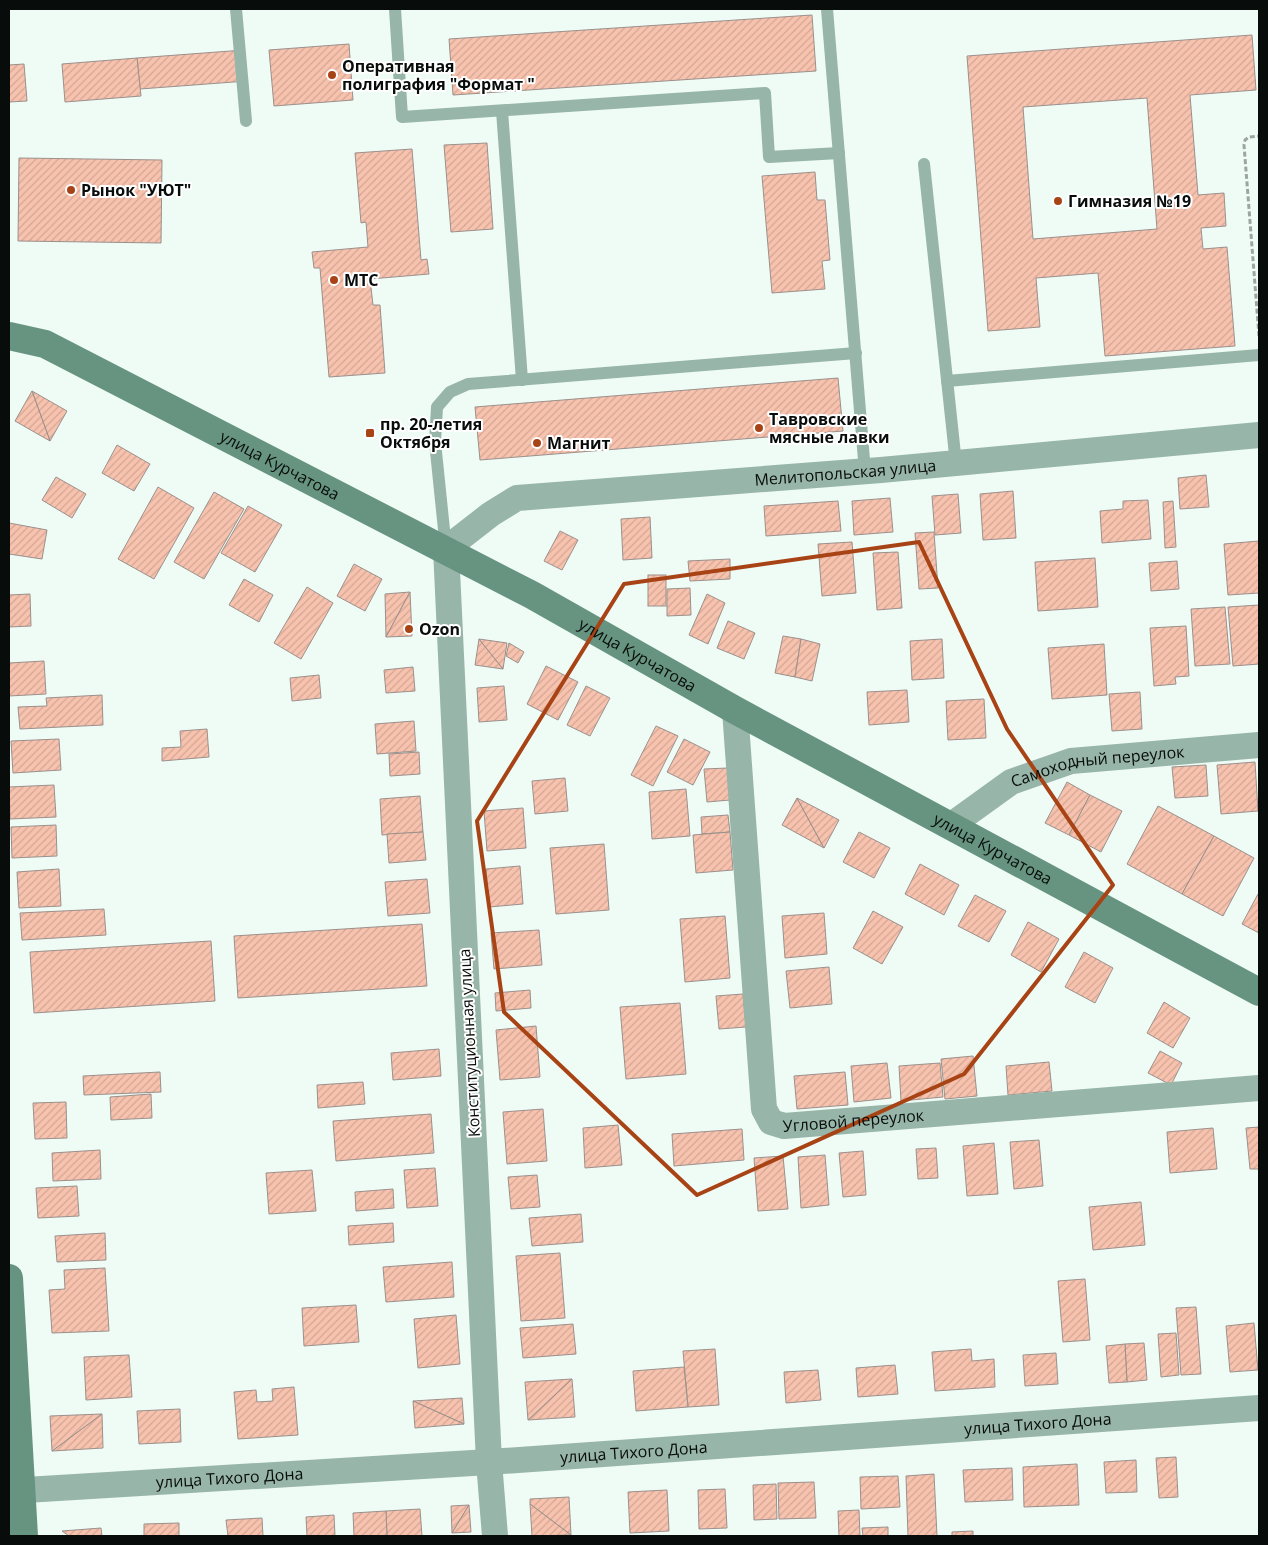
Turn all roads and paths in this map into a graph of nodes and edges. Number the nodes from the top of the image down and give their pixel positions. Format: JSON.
{"nodes":[{"id":1,"x":236,"y":9,"type":"edge"},
{"id":2,"x":395,"y":9,"type":"edge"},
{"id":3,"x":827,"y":9,"type":"edge"},
{"id":4,"x":502,"y":111,"type":"junction"},
{"id":5,"x":246,"y":121,"type":"dead end"},
{"id":6,"x":1259,"y":136,"type":"edge"},
{"id":7,"x":839,"y":153,"type":"junction"},
{"id":8,"x":924,"y":164,"type":"dead end"},
{"id":9,"x":9,"y":336,"type":"edge"},
{"id":10,"x":1259,"y":339,"type":"edge"},
{"id":11,"x":856,"y":353,"type":"junction"},
{"id":12,"x":1259,"y":355,"type":"edge"},
{"id":13,"x":522,"y":380,"type":"junction"},
{"id":14,"x":947,"y":381,"type":"junction"},
{"id":15,"x":1259,"y":435,"type":"edge"},
{"id":16,"x":956,"y":464,"type":"junction"},
{"id":17,"x":865,"y":472,"type":"junction"},
{"id":18,"x":446,"y":549,"type":"junction"},
{"id":19,"x":735,"y":710,"type":"junction"},
{"id":20,"x":1259,"y":745,"type":"edge"},
{"id":21,"x":950,"y":826,"type":"junction"},
{"id":22,"x":1259,"y":992,"type":"edge"},
{"id":23,"x":1259,"y":1088,"type":"edge"},
{"id":24,"x":9,"y":1278,"type":"edge"},
{"id":25,"x":1259,"y":1408,"type":"edge"},
{"id":26,"x":489,"y":1462,"type":"junction"},
{"id":27,"x":15,"y":1491,"type":"edge"},
{"id":28,"x":24,"y":1536,"type":"edge"},
{"id":29,"x":495,"y":1536,"type":"edge"}],
"edges":[{"from":1,"to":5,"type":"lane"},
{"from":2,"to":4,"type":"lane"},
{"from":3,"to":7,"type":"lane"},
{"from":4,"to":7,"type":"lane"},
{"from":4,"to":13,"type":"lane"},
{"from":6,"to":10,"type":"path"},
{"from":7,"to":11,"type":"lane"},
{"from":8,"to":14,"type":"lane"},
{"from":9,"to":18,"type":"street","name":"улица Курчатова"},
{"from":11,"to":13,"type":"lane"},
{"from":11,"to":17,"type":"lane"},
{"from":12,"to":14,"type":"lane"},
{"from":13,"to":18,"type":"lane"},
{"from":14,"to":16,"type":"lane"},
{"from":15,"to":16,"type":"street","name":"Мелитопольская улица"},
{"from":16,"to":17,"type":"street","name":"Мелитопольская улица"},
{"from":17,"to":18,"type":"street","name":"Мелитопольская улица"},
{"from":18,"to":19,"type":"street","name":"улица Курчатова"},
{"from":18,"to":26,"type":"street","name":"Конституционная улица"},
{"from":19,"to":21,"type":"street","name":"улица Курчатова"},
{"from":19,"to":23,"type":"street","name":"Угловой переулок"},
{"from":20,"to":21,"type":"street","name":"Самоходный переулок"},
{"from":21,"to":22,"type":"street","name":"улица Курчатова"},
{"from":24,"to":27,"type":"street"},
{"from":25,"to":26,"type":"street","name":"улица Тихого Дона"},
{"from":26,"to":27,"type":"street","name":"улица Тихого Дона"},
{"from":26,"to":29,"type":"street","name":"Конституционная улица"},
{"from":27,"to":28,"type":"street"}]}
